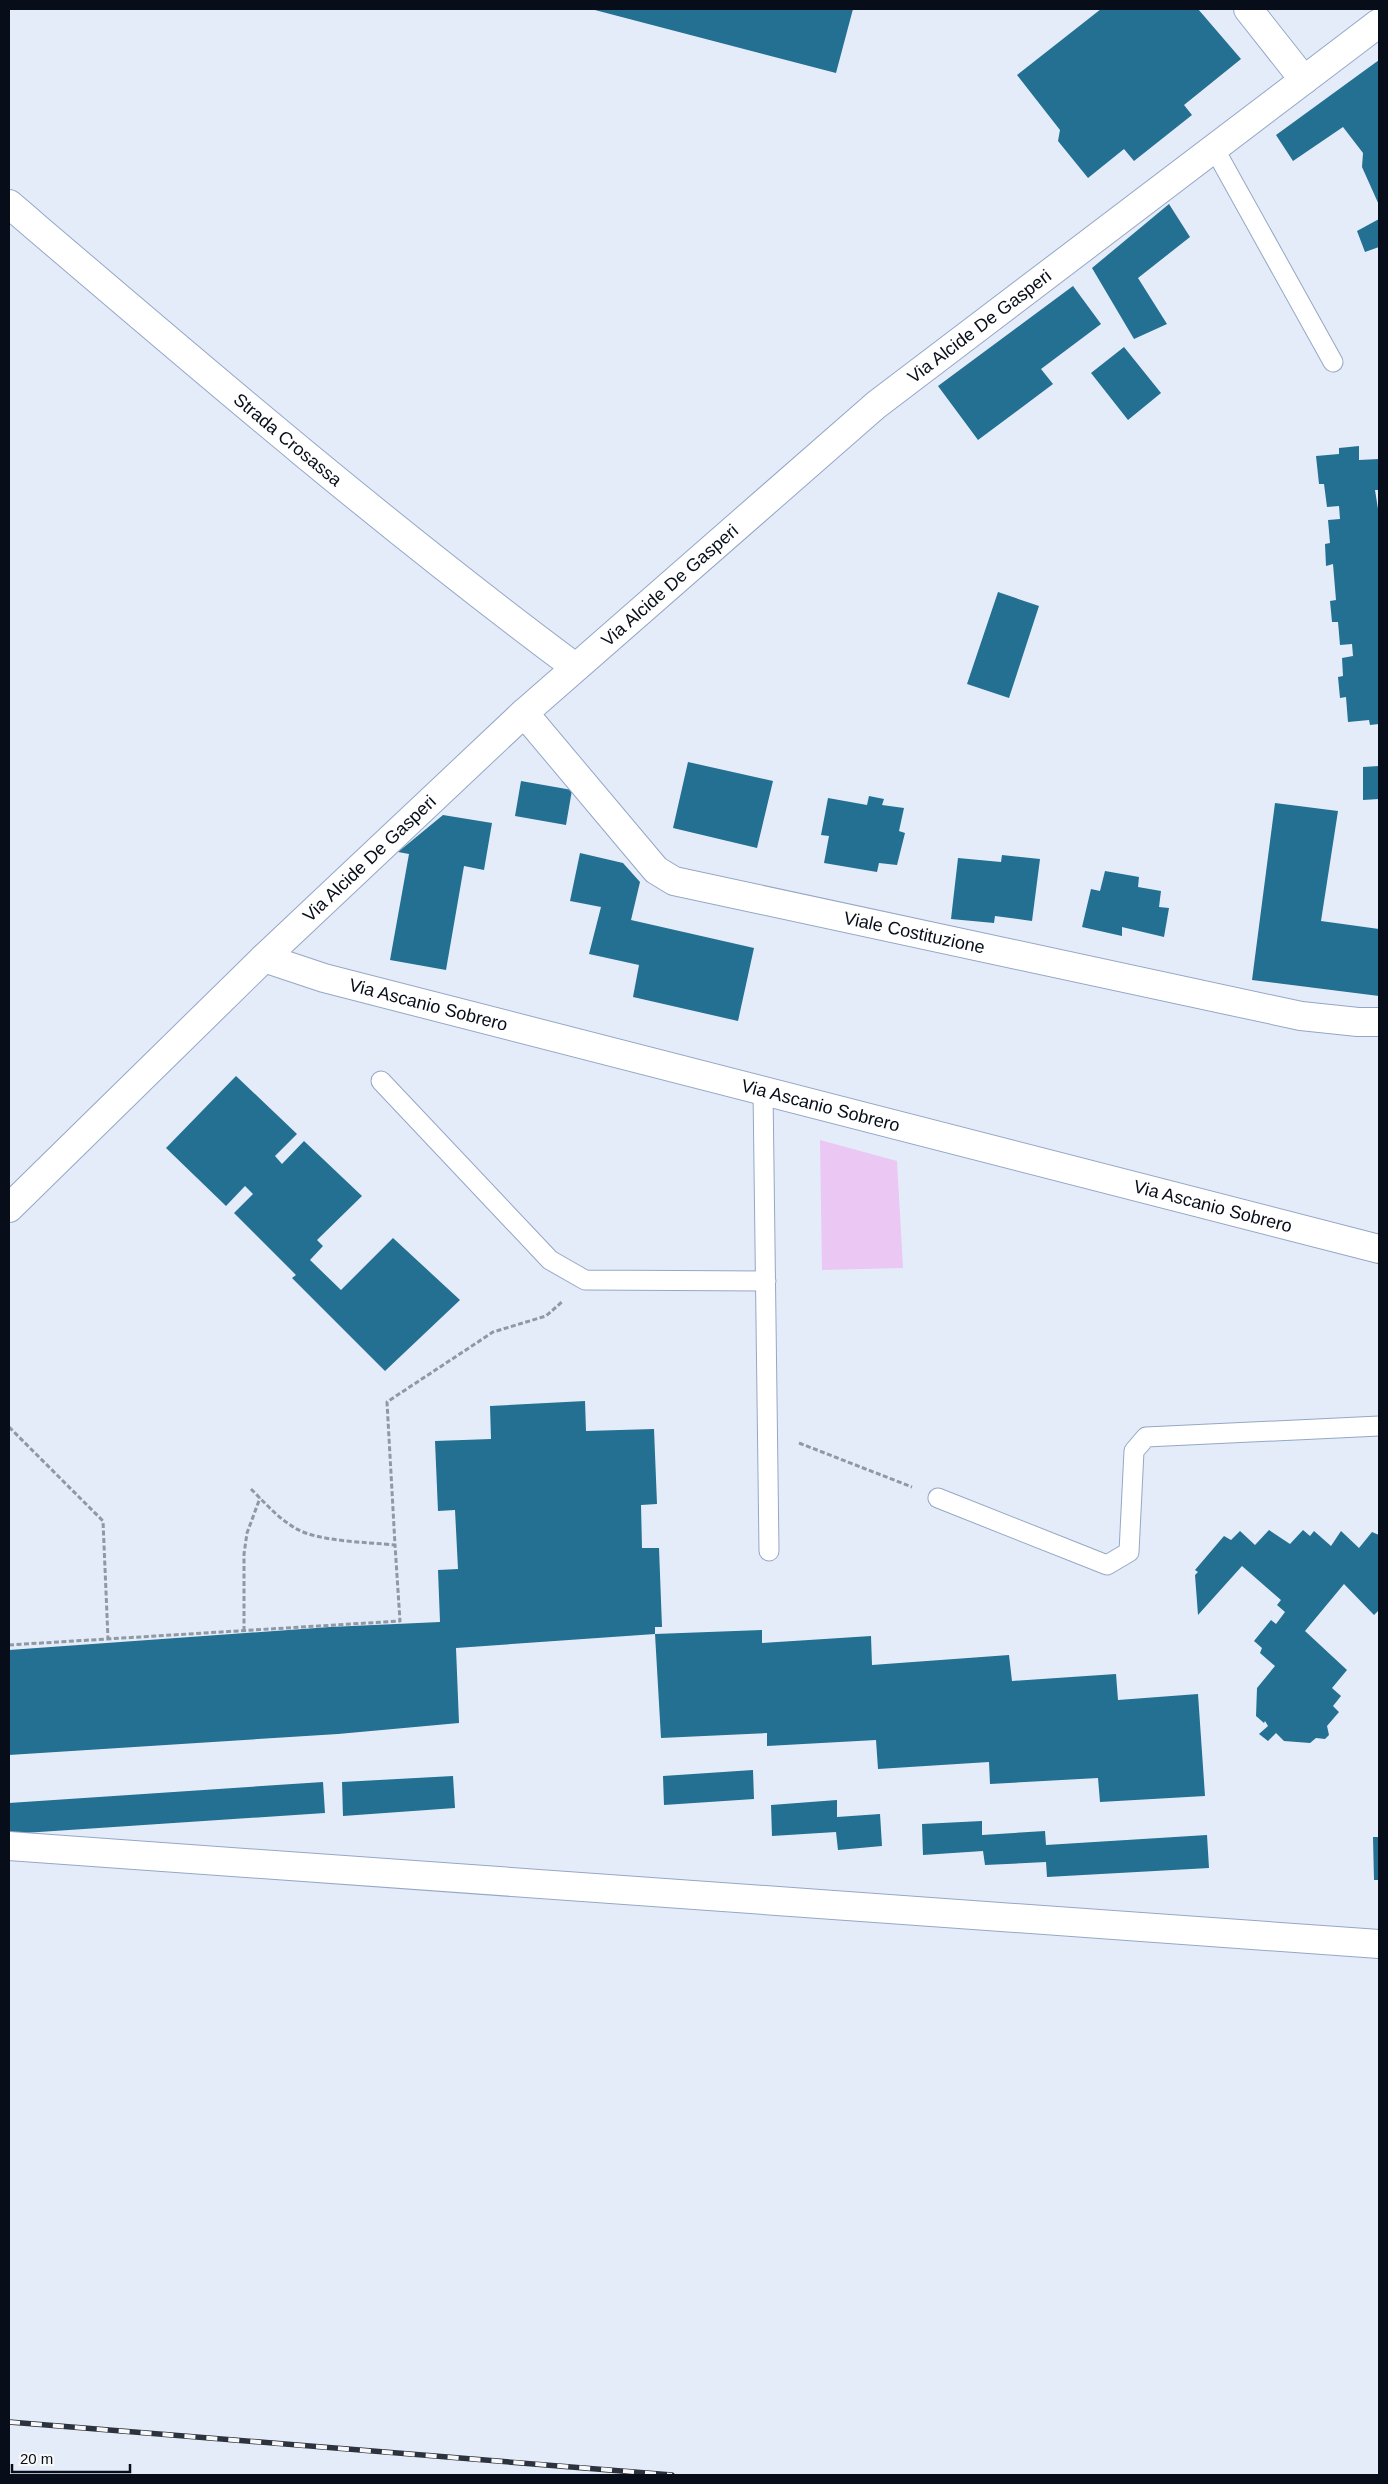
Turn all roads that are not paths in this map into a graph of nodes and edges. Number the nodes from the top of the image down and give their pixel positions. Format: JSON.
{"nodes":[{"id":1,"x":1248,"y":9,"type":"edge"},
{"id":2,"x":1379,"y":22,"type":"edge"},
{"id":3,"x":1304,"y":80,"type":"junction"},
{"id":4,"x":1214,"y":148,"type":"junction"},
{"id":5,"x":9,"y":204,"type":"edge"},
{"id":6,"x":1333,"y":362,"type":"dead end"},
{"id":7,"x":574,"y":668,"type":"junction"},
{"id":8,"x":524,"y":713,"type":"junction"},
{"id":9,"x":264,"y":958,"type":"junction"},
{"id":10,"x":1379,"y":1022,"type":"edge"},
{"id":11,"x":381,"y":1080,"type":"dead end"},
{"id":12,"x":763,"y":1090,"type":"junction"},
{"id":13,"x":9,"y":1208,"type":"edge"},
{"id":14,"x":1379,"y":1249,"type":"edge"},
{"id":15,"x":766,"y":1281,"type":"junction"},
{"id":16,"x":1379,"y":1426,"type":"edge"},
{"id":17,"x":938,"y":1498,"type":"road end"},
{"id":18,"x":769,"y":1551,"type":"dead end"},
{"id":19,"x":9,"y":1846,"type":"edge"},
{"id":20,"x":1379,"y":1944,"type":"edge"}],
"edges":[{"from":1,"to":3,"type":"street"},
{"from":2,"to":3,"type":"street","name":"Via Alcide De Gasperi"},
{"from":3,"to":4,"type":"street","name":"Via Alcide De Gasperi"},
{"from":4,"to":6,"type":"lane"},
{"from":4,"to":7,"type":"street","name":"Via Alcide De Gasperi"},
{"from":5,"to":7,"type":"street","name":"Strada Crosassa"},
{"from":7,"to":8,"type":"street","name":"Via Alcide De Gasperi"},
{"from":8,"to":9,"type":"street","name":"Via Alcide De Gasperi"},
{"from":8,"to":10,"type":"street","name":"Viale Costituzione"},
{"from":9,"to":12,"type":"street","name":"Via Ascanio Sobrero"},
{"from":9,"to":13,"type":"street","name":"Via Alcide De Gasperi"},
{"from":11,"to":15,"type":"lane"},
{"from":12,"to":14,"type":"street","name":"Via Ascanio Sobrero"},
{"from":12,"to":15,"type":"lane"},
{"from":15,"to":18,"type":"lane"},
{"from":16,"to":17,"type":"lane"},
{"from":19,"to":20,"type":"street"}]}
